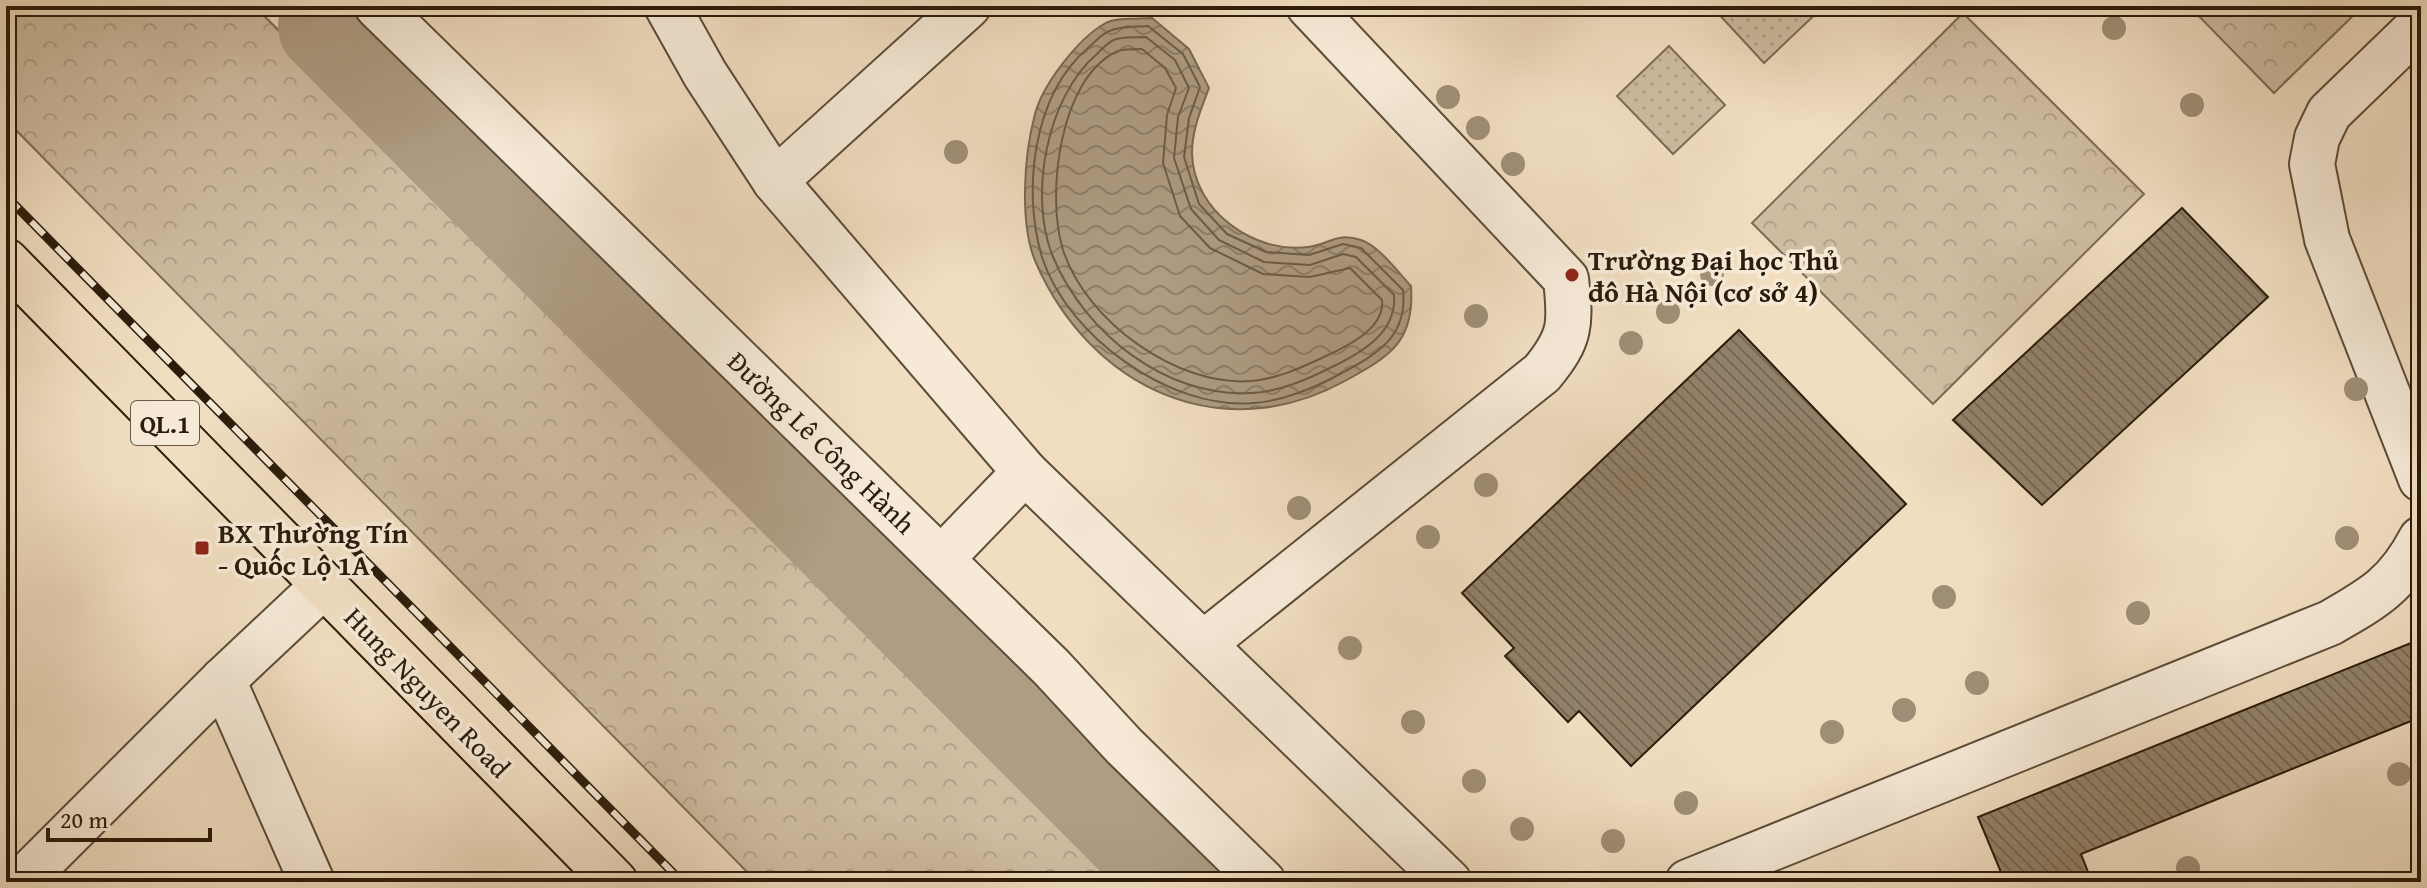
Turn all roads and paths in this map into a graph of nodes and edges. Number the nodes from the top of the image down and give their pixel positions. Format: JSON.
{"nodes":[{"id":1,"x":377,"y":6,"type":"edge"},
{"id":2,"x":667,"y":6,"type":"edge"},
{"id":3,"x":968,"y":6,"type":"edge"},
{"id":4,"x":1309,"y":6,"type":"edge"},
{"id":5,"x":2421,"y":24,"type":"edge"},
{"id":6,"x":775,"y":181,"type":"junction"},
{"id":7,"x":6,"y":261,"type":"edge"},
{"id":8,"x":1025,"y":472,"type":"junction"},
{"id":9,"x":2421,"y":479,"type":"edge"},
{"id":10,"x":2421,"y":539,"type":"edge"},
{"id":11,"x":941,"y":559,"type":"junction"},
{"id":12,"x":324,"y":585,"type":"junction"},
{"id":13,"x":1203,"y":644,"type":"junction"},
{"id":14,"x":223,"y":680,"type":"junction"},
{"id":15,"x":24,"y":879,"type":"dead end"},
{"id":16,"x":312,"y":882,"type":"edge"},
{"id":17,"x":615,"y":882,"type":"edge"},
{"id":18,"x":1263,"y":882,"type":"edge"},
{"id":19,"x":1449,"y":882,"type":"edge"},
{"id":20,"x":1688,"y":882,"type":"edge"}],
"edges":[{"from":1,"to":11,"type":"street","name":"Đường Lê Công Hành"},
{"from":2,"to":6,"type":"street"},
{"from":3,"to":6,"type":"street"},
{"from":4,"to":13,"type":"street"},
{"from":5,"to":9,"type":"street"},
{"from":6,"to":8,"type":"street"},
{"from":7,"to":12,"type":"highway","name":"Hung Nguyen Road","number":"QL.1"},
{"from":8,"to":11,"type":"street"},
{"from":8,"to":13,"type":"street"},
{"from":10,"to":20,"type":"street"},
{"from":11,"to":18,"type":"street","name":"Đường Lê Công Hành"},
{"from":12,"to":14,"type":"street"},
{"from":12,"to":17,"type":"highway","name":"Hung Nguyen Road","number":"QL.1"},
{"from":13,"to":19,"type":"street"},
{"from":14,"to":15,"type":"street"},
{"from":14,"to":16,"type":"street"}]}
